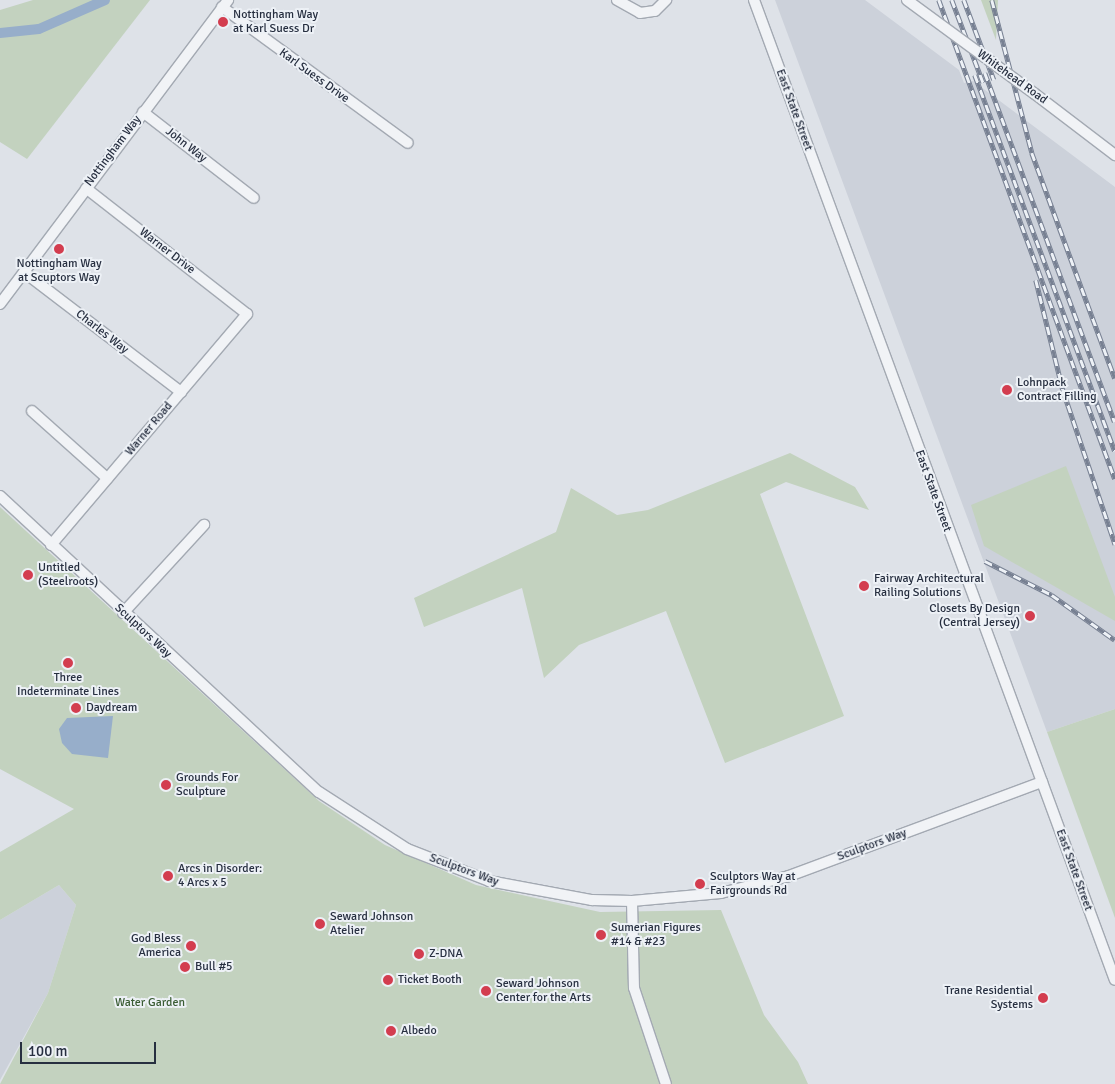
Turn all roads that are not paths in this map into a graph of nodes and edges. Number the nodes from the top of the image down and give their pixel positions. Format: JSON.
{"nodes":[{"id":1,"x":617,"y":0,"type":"edge"},
{"id":2,"x":666,"y":0,"type":"edge"},
{"id":3,"x":754,"y":0,"type":"edge"},
{"id":4,"x":907,"y":0,"type":"edge"},
{"id":5,"x":225,"y":4,"type":"edge"},
{"id":6,"x":143,"y":112,"type":"junction"},
{"id":7,"x":408,"y":143,"type":"dead end"},
{"id":8,"x":1115,"y":155,"type":"edge"},
{"id":9,"x":86,"y":188,"type":"junction"},
{"id":10,"x":254,"y":198,"type":"dead end"},
{"id":11,"x":24,"y":272,"type":"junction"},
{"id":12,"x":0,"y":304,"type":"edge"},
{"id":13,"x":247,"y":314,"type":"joint"},
{"id":14,"x":181,"y":392,"type":"junction"},
{"id":15,"x":32,"y":411,"type":"dead end"},
{"id":16,"x":107,"y":478,"type":"junction"},
{"id":17,"x":0,"y":496,"type":"edge"},
{"id":18,"x":204,"y":525,"type":"dead end"},
{"id":19,"x":51,"y":545,"type":"junction"},
{"id":20,"x":123,"y":613,"type":"junction"},
{"id":21,"x":1042,"y":782,"type":"junction"},
{"id":22,"x":632,"y":901,"type":"junction"},
{"id":23,"x":1115,"y":980,"type":"edge"},
{"id":24,"x":666,"y":1084,"type":"edge"}],
"edges":[{"from":1,"to":2,"type":"street"},
{"from":3,"to":21,"type":"street","name":"East State Street"},
{"from":4,"to":8,"type":"street","name":"Whitehead Road","bridge":true},
{"from":5,"to":6,"type":"street","name":"Nottingham Way"},
{"from":5,"to":7,"type":"street","name":"Karl Suess Drive"},
{"from":6,"to":9,"type":"street","name":"Nottingham Way"},
{"from":6,"to":10,"type":"street","name":"John Way"},
{"from":9,"to":11,"type":"street","name":"Nottingham Way"},
{"from":9,"to":13,"type":"street","name":"Warner Drive"},
{"from":11,"to":12,"type":"street","name":"Nottingham Way"},
{"from":11,"to":14,"type":"street","name":"Charles Way"},
{"from":13,"to":14,"type":"street","name":"Warner Road"},
{"from":14,"to":16,"type":"street","name":"Warner Road"},
{"from":15,"to":16,"type":"street"},
{"from":16,"to":19,"type":"street","name":"Warner Road"},
{"from":17,"to":19,"type":"street","name":"Sculptors Way"},
{"from":18,"to":20,"type":"street"},
{"from":19,"to":20,"type":"street","name":"Sculptors Way"},
{"from":20,"to":22,"type":"street","name":"Sculptors Way"},
{"from":21,"to":22,"type":"street","name":"Sculptors Way"},
{"from":21,"to":23,"type":"street","name":"East State Street"},
{"from":22,"to":24,"type":"street"}]}
